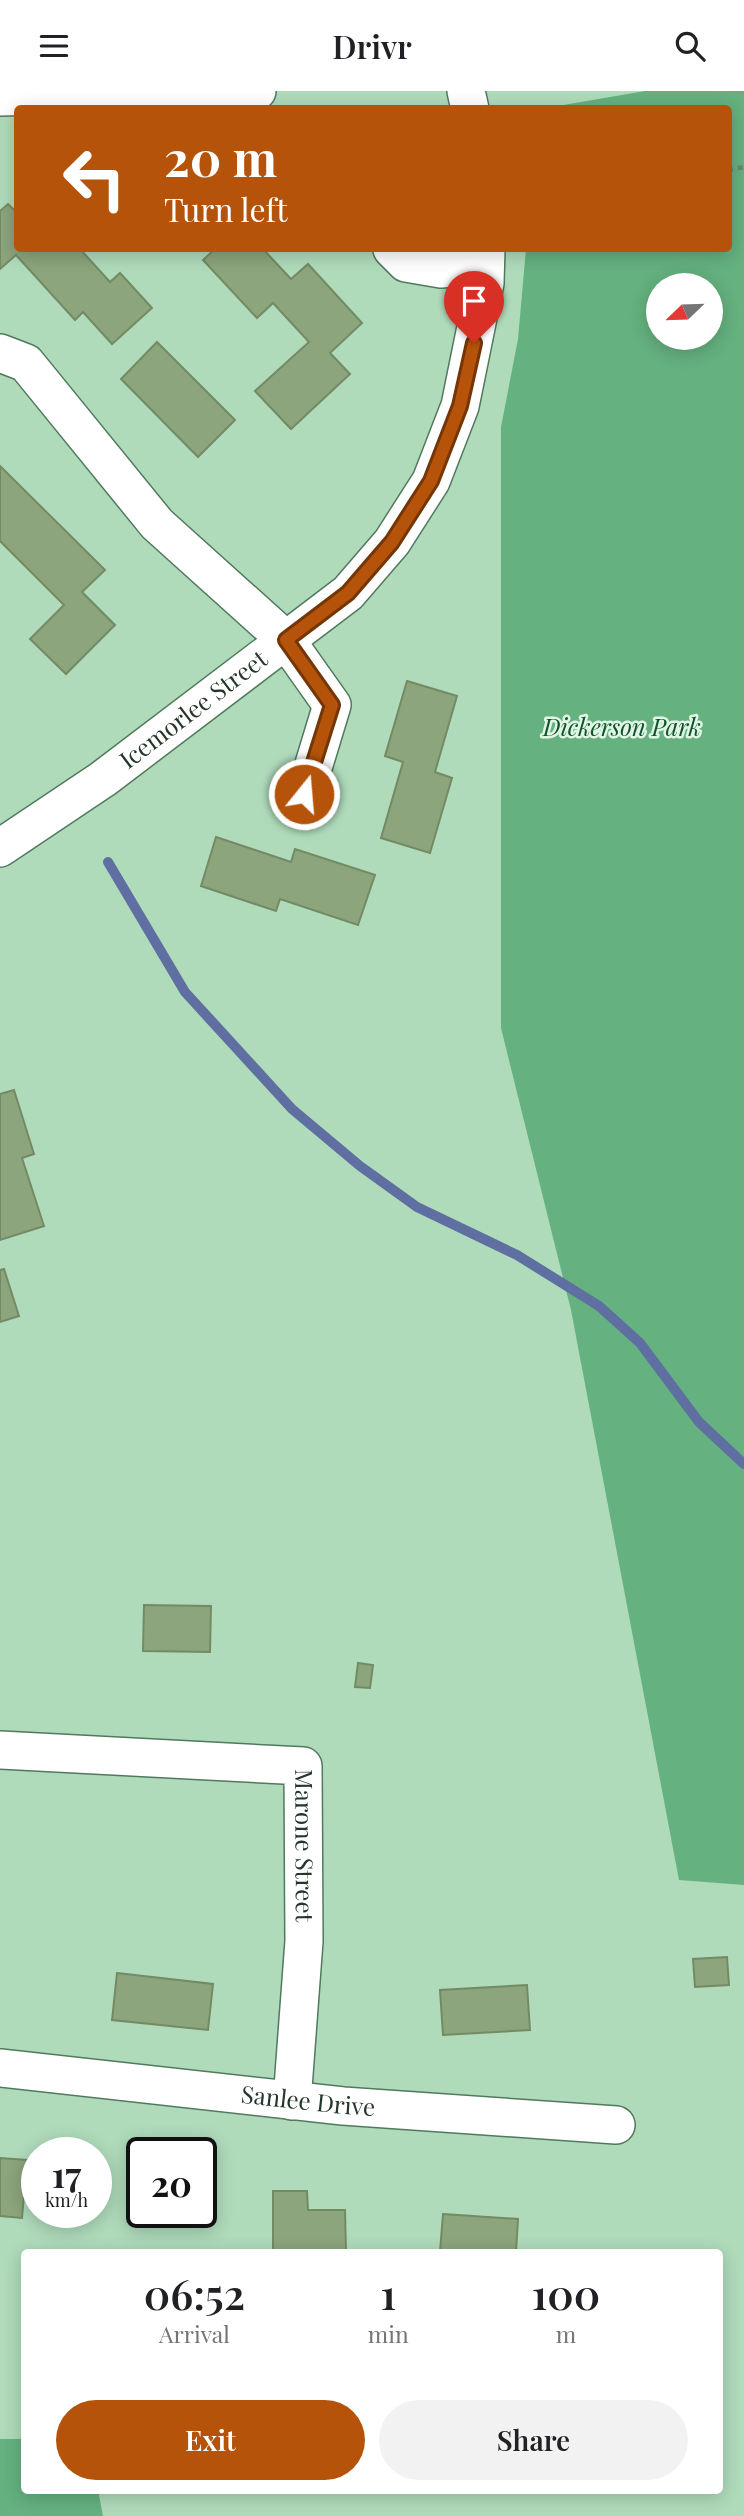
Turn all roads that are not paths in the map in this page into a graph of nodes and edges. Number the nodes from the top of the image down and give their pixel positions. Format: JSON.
{"nodes":[{"id":1,"x":257,"y":91,"type":"edge"},
{"id":2,"x":0,"y":97,"type":"edge"},
{"id":3,"x":396,"y":252,"type":"edge"},
{"id":4,"x":486,"y":257,"type":"edge"},
{"id":5,"x":0,"y":353,"type":"edge"},
{"id":6,"x":286,"y":640,"type":"junction"},
{"id":7,"x":304,"y":794,"type":"dead end"},
{"id":8,"x":0,"y":848,"type":"edge"},
{"id":9,"x":0,"y":1750,"type":"edge"},
{"id":10,"x":0,"y":2069,"type":"edge"},
{"id":11,"x":292,"y":2101,"type":"junction"},
{"id":12,"x":616,"y":2125,"type":"dead end"}],
"edges":[{"from":1,"to":2,"type":"street"},
{"from":3,"to":4,"type":"street"},
{"from":4,"to":6,"type":"street","name":"Icemorlee Street"},
{"from":5,"to":6,"type":"street"},
{"from":6,"to":7,"type":"street"},
{"from":6,"to":8,"type":"street","name":"Icemorlee Street"},
{"from":9,"to":11,"type":"street","name":"Marone Street"},
{"from":10,"to":11,"type":"street","name":"Sanlee Drive"},
{"from":11,"to":12,"type":"street","name":"Sanlee Drive"}]}
